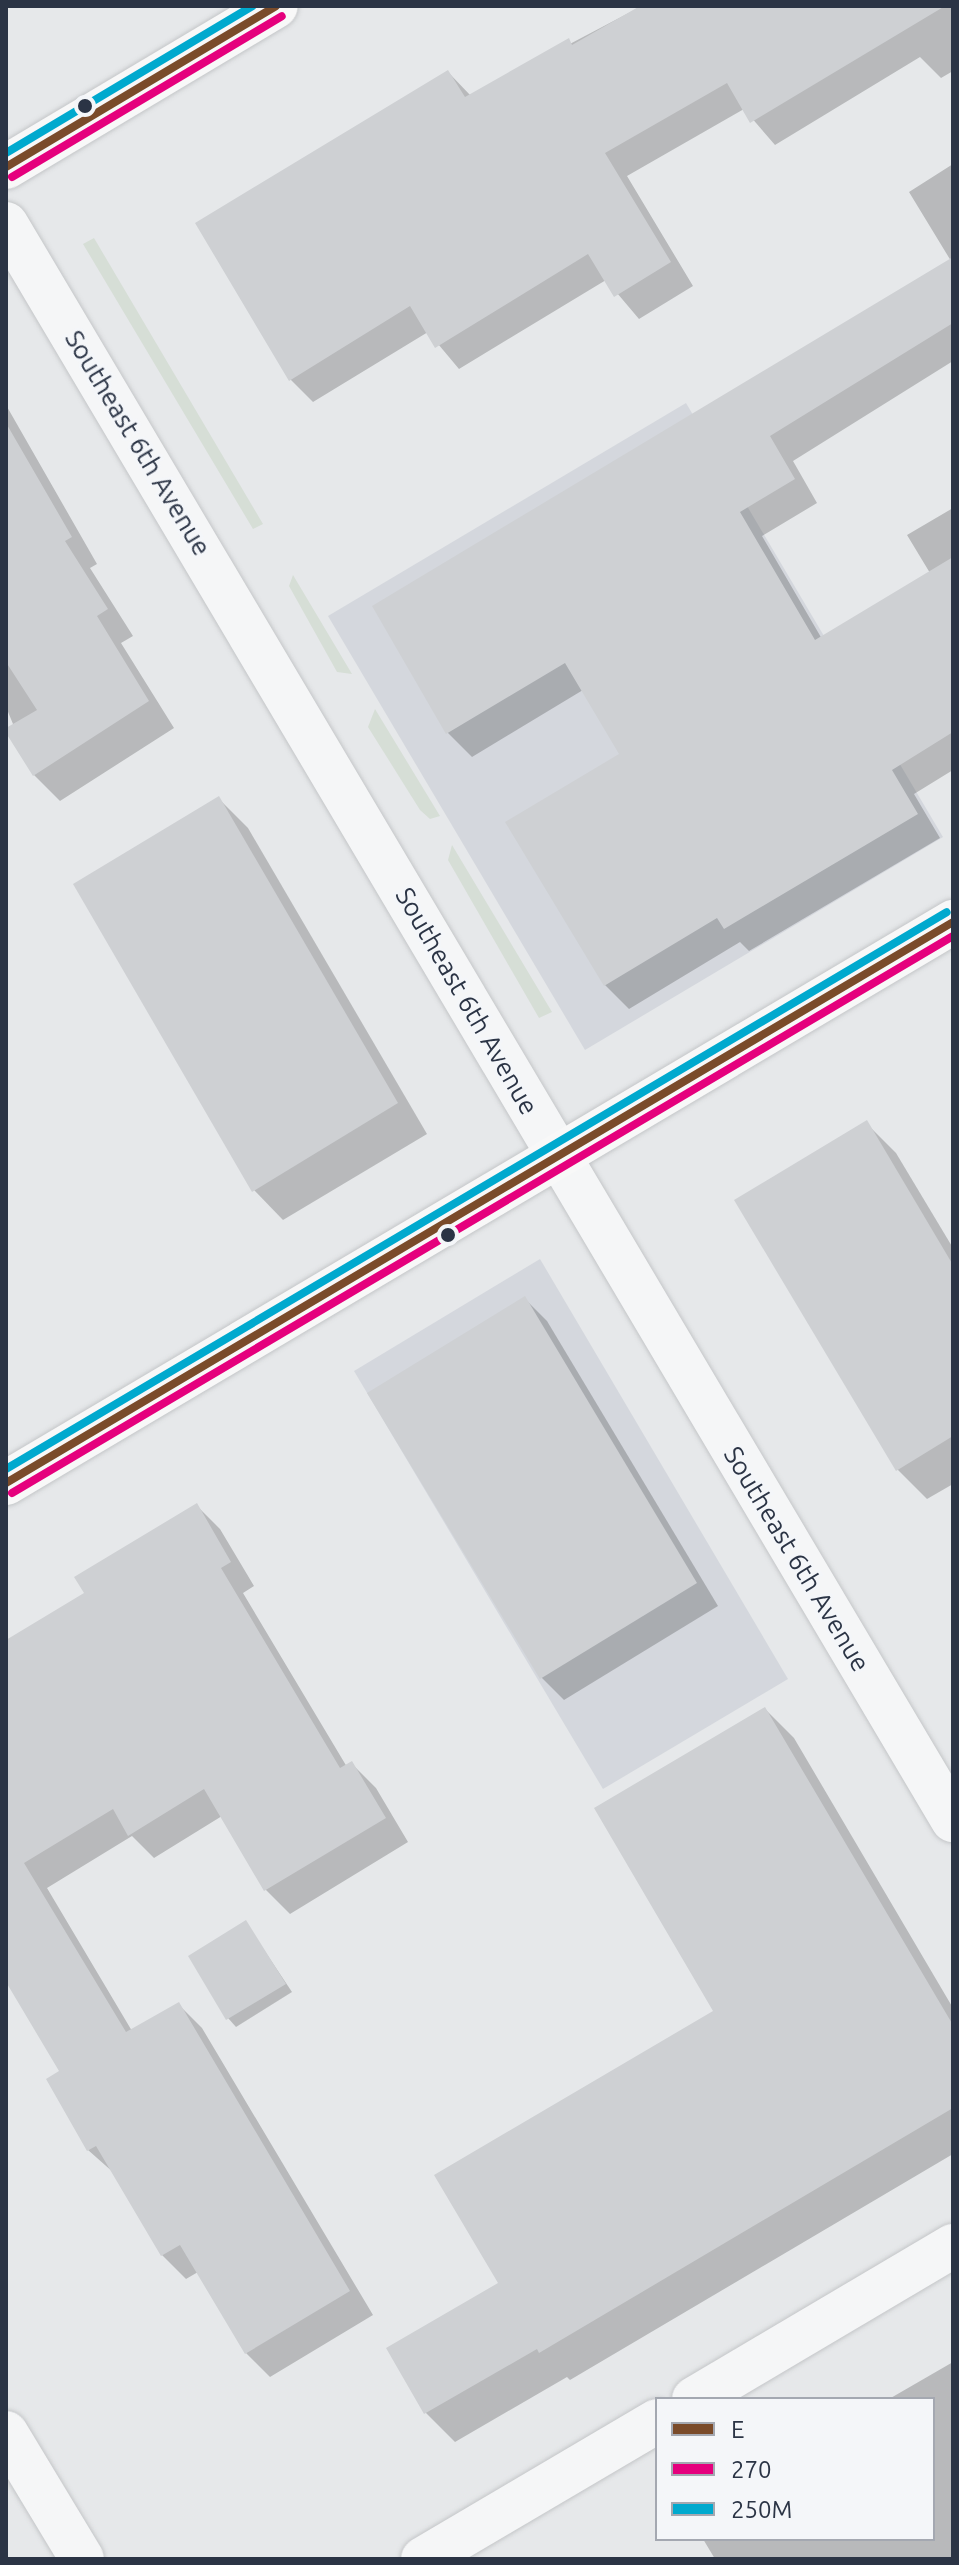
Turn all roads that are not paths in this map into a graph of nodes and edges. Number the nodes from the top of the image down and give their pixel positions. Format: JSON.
{"nodes":[{"id":1,"x":276,"y":6,"type":"edge"},
{"id":2,"x":6,"y":167,"type":"edge"},
{"id":3,"x":6,"y":224,"type":"edge"},
{"id":4,"x":953,"y":922,"type":"edge"},
{"id":5,"x":556,"y":1156,"type":"junction"},
{"id":6,"x":6,"y":1483,"type":"edge"},
{"id":7,"x":953,"y":1820,"type":"edge"},
{"id":8,"x":953,"y":2246,"type":"edge"},
{"id":9,"x":697,"y":2397,"type":"edge"},
{"id":10,"x":655,"y":2422,"type":"edge"},
{"id":11,"x":6,"y":2433,"type":"edge"},
{"id":12,"x":82,"y":2559,"type":"edge"},
{"id":13,"x":423,"y":2559,"type":"edge"}],
"edges":[{"from":1,"to":2,"type":"main road"},
{"from":3,"to":5,"type":"street","name":"Southeast 6th Avenue"},
{"from":4,"to":5,"type":"main road"},
{"from":5,"to":6,"type":"main road"},
{"from":5,"to":7,"type":"street","name":"Southeast 6th Avenue"},
{"from":8,"to":9,"type":"street"},
{"from":10,"to":13,"type":"street"},
{"from":11,"to":12,"type":"street"}]}
